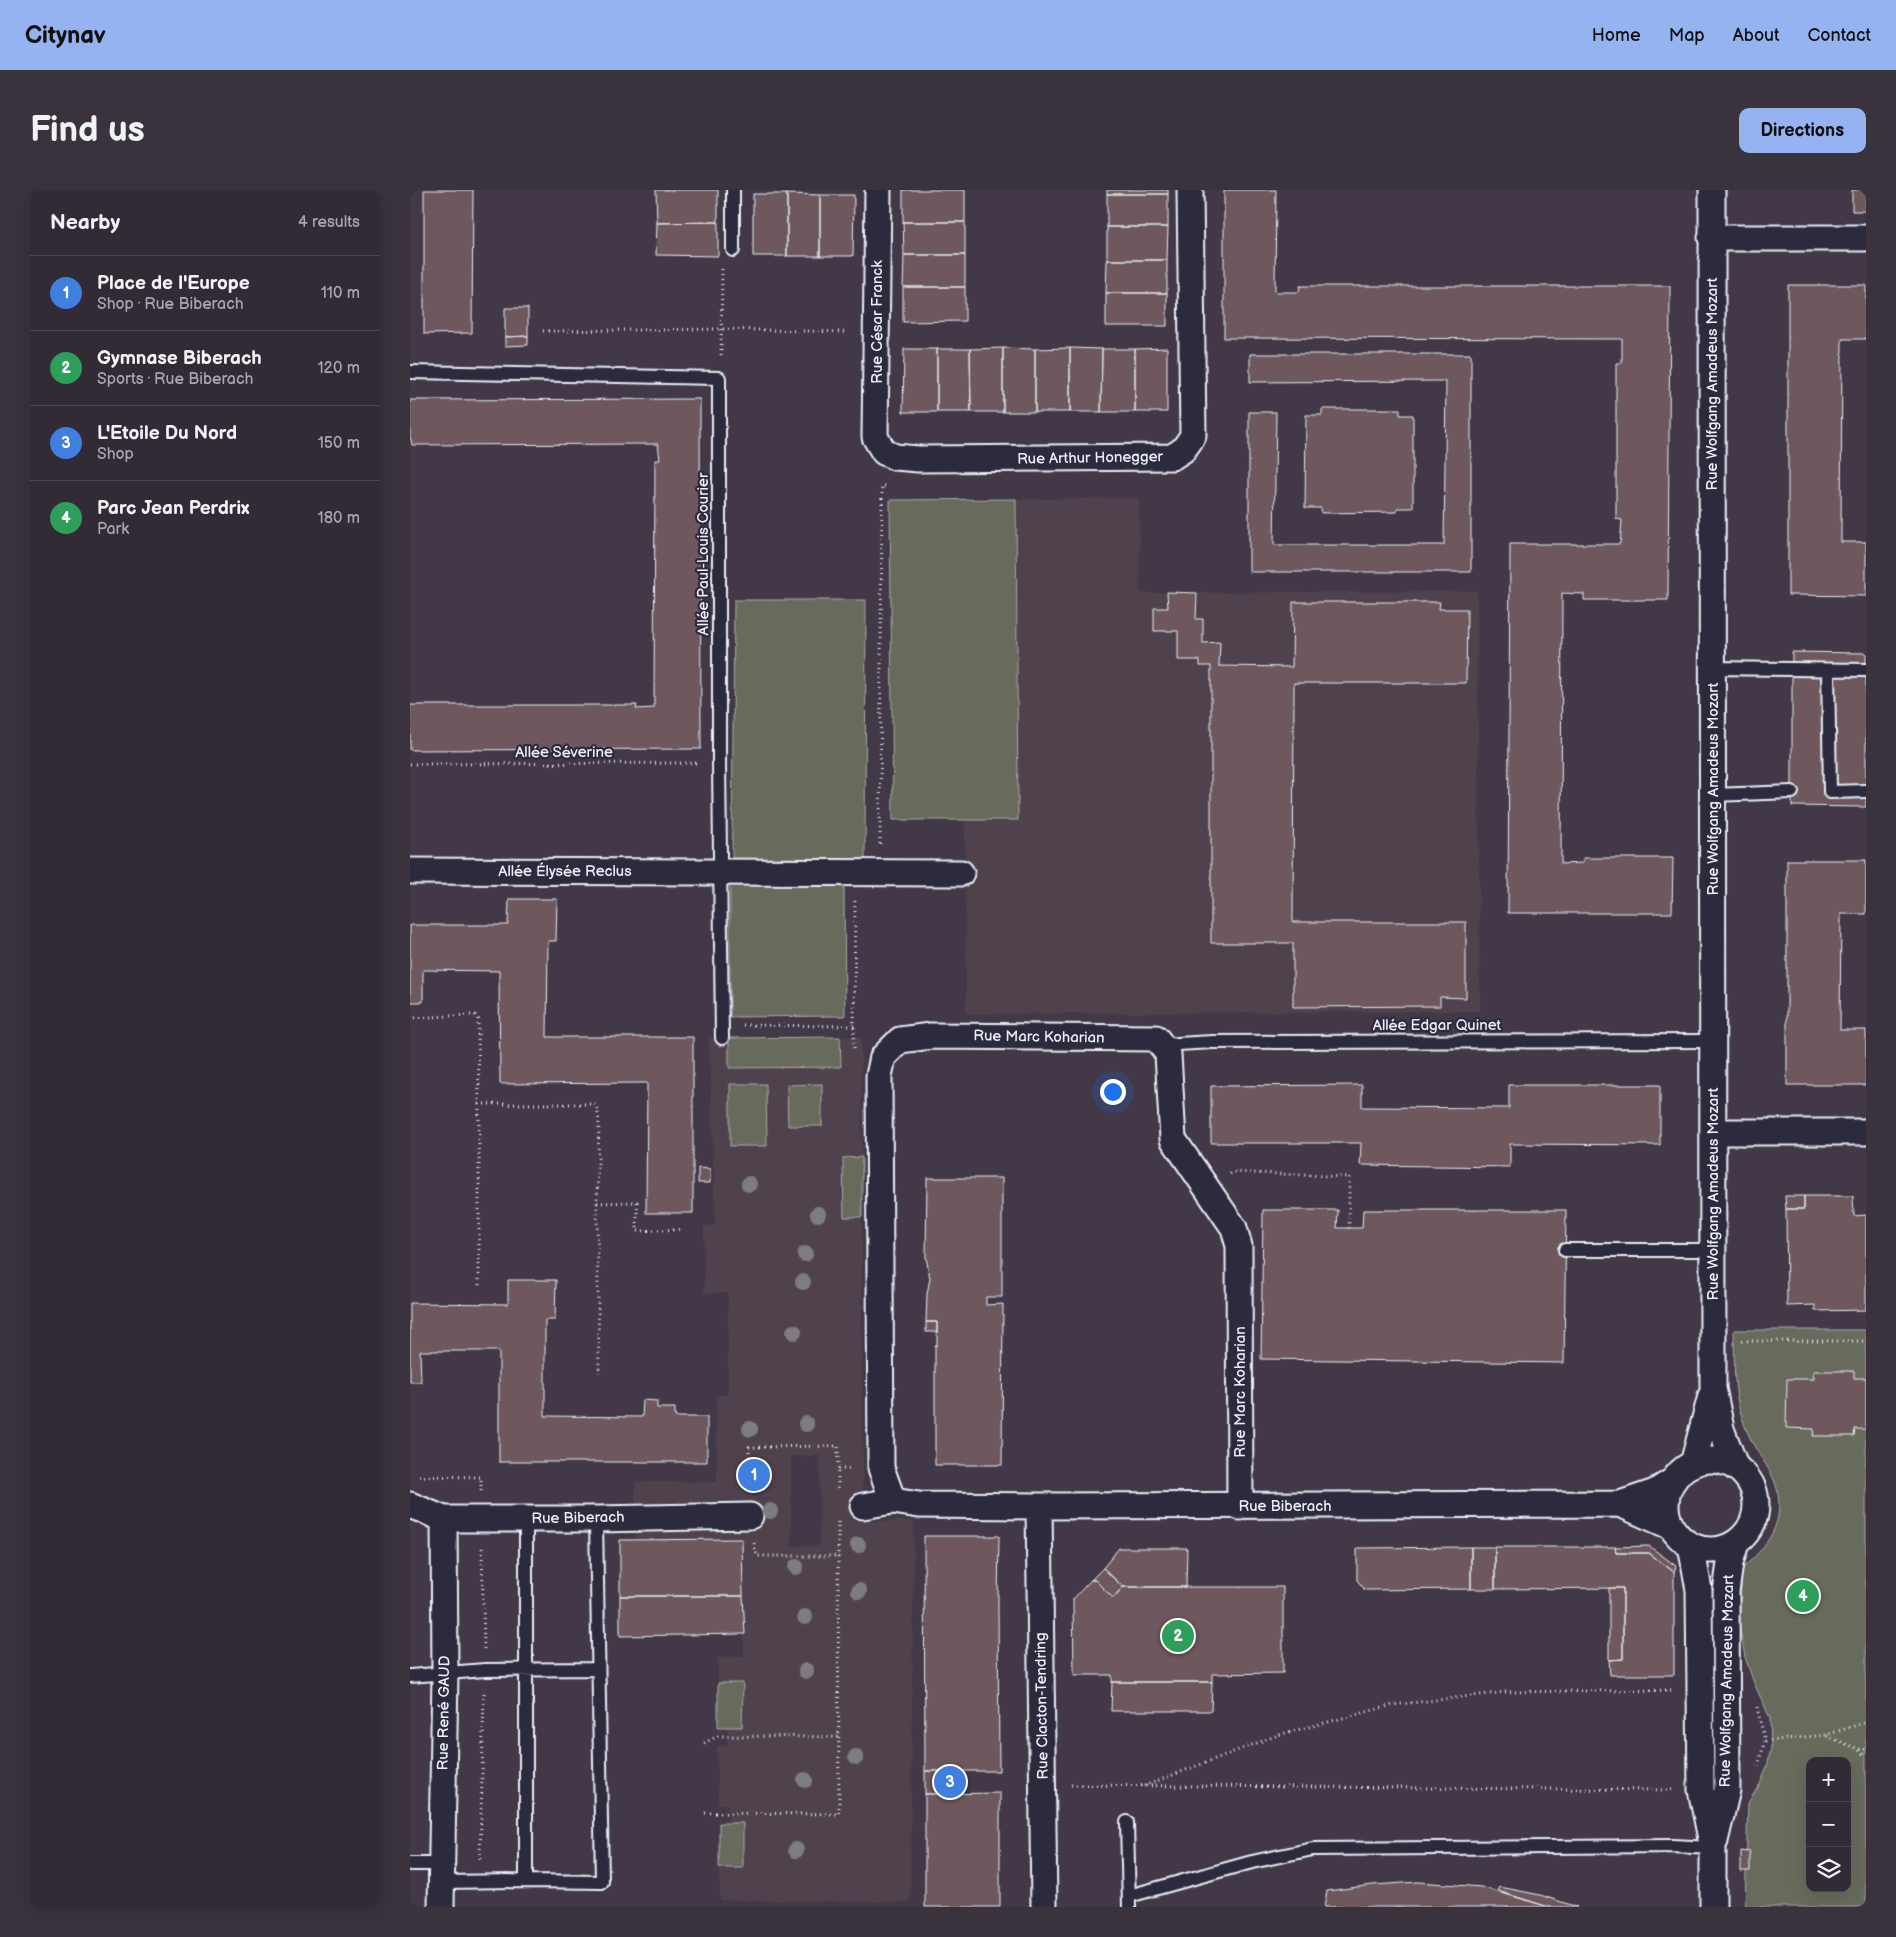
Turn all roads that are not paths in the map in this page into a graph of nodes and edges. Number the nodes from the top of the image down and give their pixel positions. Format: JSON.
{"nodes":[{"id":1,"x":733,"y":190,"type":"edge"},
{"id":2,"x":878,"y":190,"type":"edge"},
{"id":3,"x":1190,"y":190,"type":"edge"},
{"id":4,"x":1712,"y":190,"type":"edge"},
{"id":5,"x":1712,"y":238,"type":"junction"},
{"id":6,"x":1866,"y":238,"type":"edge"},
{"id":7,"x":733,"y":250,"type":"road end"},
{"id":8,"x":410,"y":372,"type":"edge"},
{"id":9,"x":884,"y":452,"type":"joint"},
{"id":10,"x":1712,"y":668,"type":"junction"},
{"id":11,"x":1828,"y":670,"type":"junction"},
{"id":12,"x":1866,"y":670,"type":"edge"},
{"id":13,"x":1866,"y":791,"type":"edge"},
{"id":14,"x":1792,"y":792,"type":"dead end"},
{"id":15,"x":1713,"y":794,"type":"junction"},
{"id":16,"x":410,"y":871,"type":"edge"},
{"id":17,"x":720,"y":872,"type":"junction"},
{"id":18,"x":961,"y":873,"type":"dead end"},
{"id":19,"x":722,"y":1031,"type":"road end"},
{"id":20,"x":1713,"y":1041,"type":"junction"},
{"id":21,"x":1161,"y":1045,"type":"junction"},
{"id":22,"x":1713,"y":1132,"type":"junction"},
{"id":23,"x":1866,"y":1132,"type":"edge"},
{"id":24,"x":1565,"y":1250,"type":"dead end"},
{"id":25,"x":1713,"y":1250,"type":"junction"},
{"id":26,"x":1713,"y":1388,"type":"junction"},
{"id":27,"x":1693,"y":1464,"type":"junction"},
{"id":28,"x":1736,"y":1468,"type":"junction"},
{"id":29,"x":1674,"y":1480,"type":"junction"},
{"id":30,"x":893,"y":1501,"type":"junction"},
{"id":31,"x":1620,"y":1504,"type":"junction"},
{"id":32,"x":410,"y":1505,"type":"edge"},
{"id":33,"x":863,"y":1506,"type":"dead end"},
{"id":34,"x":1039,"y":1506,"type":"junction"},
{"id":35,"x":1240,"y":1507,"type":"junction"},
{"id":36,"x":750,"y":1516,"type":"road end"},
{"id":37,"x":444,"y":1519,"type":"junction"},
{"id":38,"x":526,"y":1519,"type":"junction"},
{"id":39,"x":596,"y":1519,"type":"junction"},
{"id":40,"x":1672,"y":1527,"type":"junction"},
{"id":41,"x":1736,"y":1543,"type":"junction"},
{"id":42,"x":1691,"y":1545,"type":"junction"},
{"id":43,"x":598,"y":1669,"type":"junction"},
{"id":44,"x":526,"y":1670,"type":"junction"},
{"id":45,"x":445,"y":1673,"type":"junction"},
{"id":46,"x":410,"y":1676,"type":"edge"},
{"id":47,"x":1128,"y":1822,"type":"dead end"},
{"id":48,"x":1713,"y":1848,"type":"junction"},
{"id":49,"x":410,"y":1864,"type":"edge"},
{"id":50,"x":441,"y":1873,"type":"junction"},
{"id":51,"x":526,"y":1881,"type":"junction"},
{"id":52,"x":1129,"y":1901,"type":"edge"},
{"id":53,"x":441,"y":1907,"type":"edge"},
{"id":54,"x":1044,"y":1907,"type":"edge"},
{"id":55,"x":1713,"y":1907,"type":"edge"}],
"edges":[{"from":1,"to":7,"type":"lane"},
{"from":2,"to":9,"type":"street","name":"Rue César Franck"},
{"from":3,"to":9,"type":"street","name":"Rue Arthur Honegger"},
{"from":4,"to":5,"type":"street","name":"Rue Wolfgang Amadeus Mozart"},
{"from":5,"to":6,"type":"street"},
{"from":5,"to":10,"type":"street","name":"Rue Wolfgang Amadeus Mozart"},
{"from":8,"to":17,"type":"lane","name":"Allée Paul-Louis Courier"},
{"from":10,"to":11,"type":"lane"},
{"from":10,"to":15,"type":"street","name":"Rue Wolfgang Amadeus Mozart"},
{"from":11,"to":12,"type":"lane"},
{"from":11,"to":13,"type":"lane"},
{"from":14,"to":15,"type":"lane"},
{"from":15,"to":20,"type":"street","name":"Rue Wolfgang Amadeus Mozart"},
{"from":16,"to":17,"type":"street","name":"Allée Élysée Reclus"},
{"from":17,"to":18,"type":"street","name":"Allée Élysée Reclus"},
{"from":17,"to":19,"type":"lane","name":"Allée Paul-Louis Courier"},
{"from":20,"to":21,"type":"lane","name":"Allée Edgar Quinet"},
{"from":20,"to":22,"type":"street","name":"Rue Wolfgang Amadeus Mozart"},
{"from":21,"to":30,"type":"street","name":"Rue Marc Koharian"},
{"from":21,"to":35,"type":"street","name":"Rue Marc Koharian"},
{"from":22,"to":23,"type":"street"},
{"from":22,"to":25,"type":"street","name":"Rue Wolfgang Amadeus Mozart"},
{"from":24,"to":25,"type":"lane"},
{"from":25,"to":26,"type":"street","name":"Rue Wolfgang Amadeus Mozart"},
{"from":26,"to":27,"type":"street"},
{"from":26,"to":28,"type":"street"},
{"from":27,"to":28,"type":"street"},
{"from":27,"to":29,"type":"street"},
{"from":28,"to":41,"type":"street"},
{"from":29,"to":31,"type":"street"},
{"from":29,"to":40,"type":"street"},
{"from":30,"to":33,"type":"street","name":"Rue Biberach"},
{"from":30,"to":34,"type":"street","name":"Rue Biberach"},
{"from":31,"to":35,"type":"street","name":"Rue Biberach"},
{"from":31,"to":40,"type":"street","name":"Rue Biberach"},
{"from":32,"to":37,"type":"street","name":"Rue Biberach"},
{"from":34,"to":35,"type":"street","name":"Rue Biberach"},
{"from":34,"to":54,"type":"street","name":"Rue Clacton-Tendring"},
{"from":36,"to":39,"type":"street","name":"Rue Biberach"},
{"from":37,"to":38,"type":"street","name":"Rue Biberach"},
{"from":37,"to":45,"type":"street","name":"Rue René GAUD"},
{"from":38,"to":39,"type":"street","name":"Rue Biberach"},
{"from":38,"to":44,"type":"lane"},
{"from":39,"to":43,"type":"lane"},
{"from":40,"to":42,"type":"street"},
{"from":41,"to":42,"type":"street"},
{"from":41,"to":48,"type":"street","name":"Rue Wolfgang Amadeus Mozart"},
{"from":42,"to":48,"type":"street","name":"Rue Wolfgang Amadeus Mozart"},
{"from":43,"to":44,"type":"lane"},
{"from":43,"to":51,"type":"lane"},
{"from":44,"to":45,"type":"lane"},
{"from":44,"to":51,"type":"lane"},
{"from":45,"to":46,"type":"lane"},
{"from":45,"to":50,"type":"street","name":"Rue René GAUD"},
{"from":47,"to":52,"type":"lane"},
{"from":48,"to":52,"type":"lane"},
{"from":48,"to":55,"type":"street","name":"Rue Wolfgang Amadeus Mozart"},
{"from":49,"to":50,"type":"lane"},
{"from":50,"to":51,"type":"lane"},
{"from":50,"to":53,"type":"street","name":"Rue René GAUD"}]}
